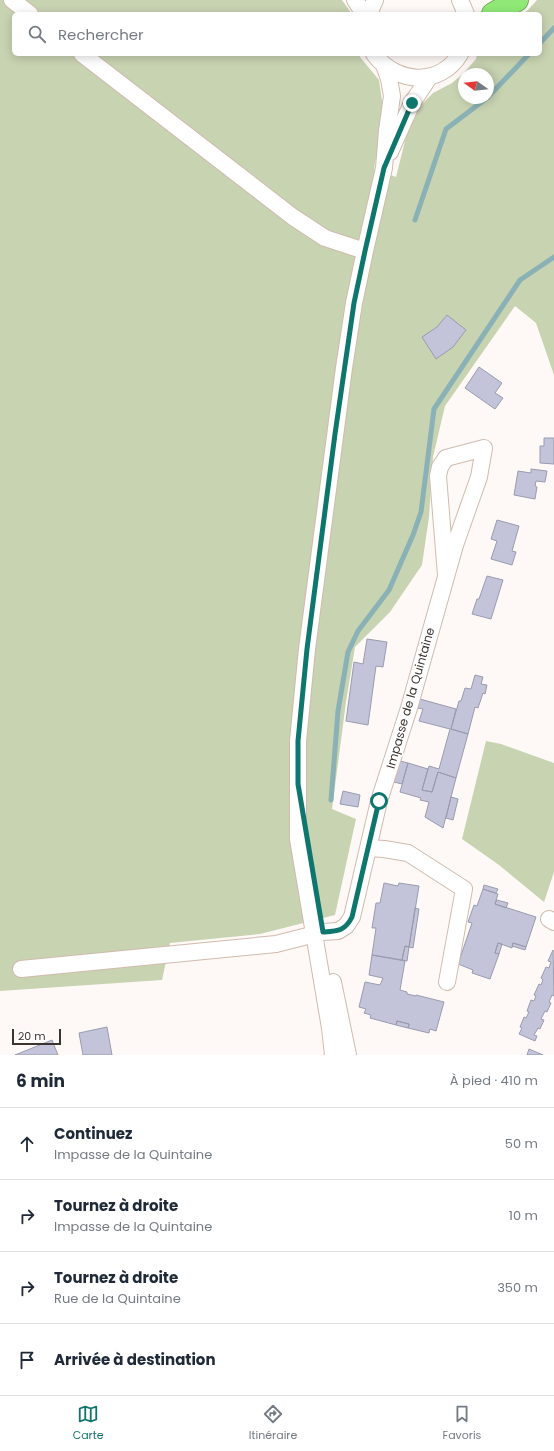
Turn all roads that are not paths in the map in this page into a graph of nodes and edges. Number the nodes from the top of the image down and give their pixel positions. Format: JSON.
{"nodes":[{"id":1,"x":12,"y":0,"type":"edge"},
{"id":2,"x":355,"y":0,"type":"edge"},
{"id":3,"x":375,"y":0,"type":"edge"},
{"id":4,"x":460,"y":0,"type":"edge"},
{"id":5,"x":517,"y":0,"type":"edge"},
{"id":6,"x":27,"y":12,"type":"edge"},
{"id":7,"x":363,"y":12,"type":"edge"},
{"id":8,"x":369,"y":12,"type":"edge"},
{"id":9,"x":465,"y":12,"type":"edge"},
{"id":10,"x":496,"y":12,"type":"edge"},
{"id":11,"x":85,"y":56,"type":"edge"},
{"id":12,"x":458,"y":56,"type":"edge"},
{"id":13,"x":379,"y":60,"type":"edge"},
{"id":14,"x":430,"y":76,"type":"junction"},
{"id":15,"x":384,"y":168,"type":"junction"},
{"id":16,"x":365,"y":251,"type":"junction"},
{"id":17,"x":446,"y":575,"type":"junction"},
{"id":18,"x":368,"y":848,"type":"junction"},
{"id":19,"x":319,"y":933,"type":"junction"},
{"id":20,"x":21,"y":969,"type":"dead end"},
{"id":21,"x":447,"y":982,"type":"dead end"},
{"id":22,"x":343,"y":1054,"type":"edge"}],
"edges":[{"from":1,"to":6,"type":"street"},
{"from":2,"to":7,"type":"street"},
{"from":3,"to":8,"type":"street"},
{"from":4,"to":9,"type":"street"},
{"from":5,"to":10,"type":"highway"},
{"from":11,"to":16,"type":"street"},
{"from":12,"to":14,"type":"street"},
{"from":13,"to":14,"type":"street"},
{"from":13,"to":15,"type":"street"},
{"from":14,"to":15,"type":"street"},
{"from":15,"to":16,"type":"street"},
{"from":16,"to":19,"type":"street"},
{"from":17,"to":17,"type":"street","name":"Impasse de la Quintaine"},
{"from":17,"to":18,"type":"street","name":"Impasse de la Quintaine"},
{"from":18,"to":19,"type":"street","name":"Impasse de la Quintaine"},
{"from":18,"to":21,"type":"street"},
{"from":19,"to":20,"type":"street","name":"Impasse de la Quintaine"},
{"from":19,"to":22,"type":"street"}]}
